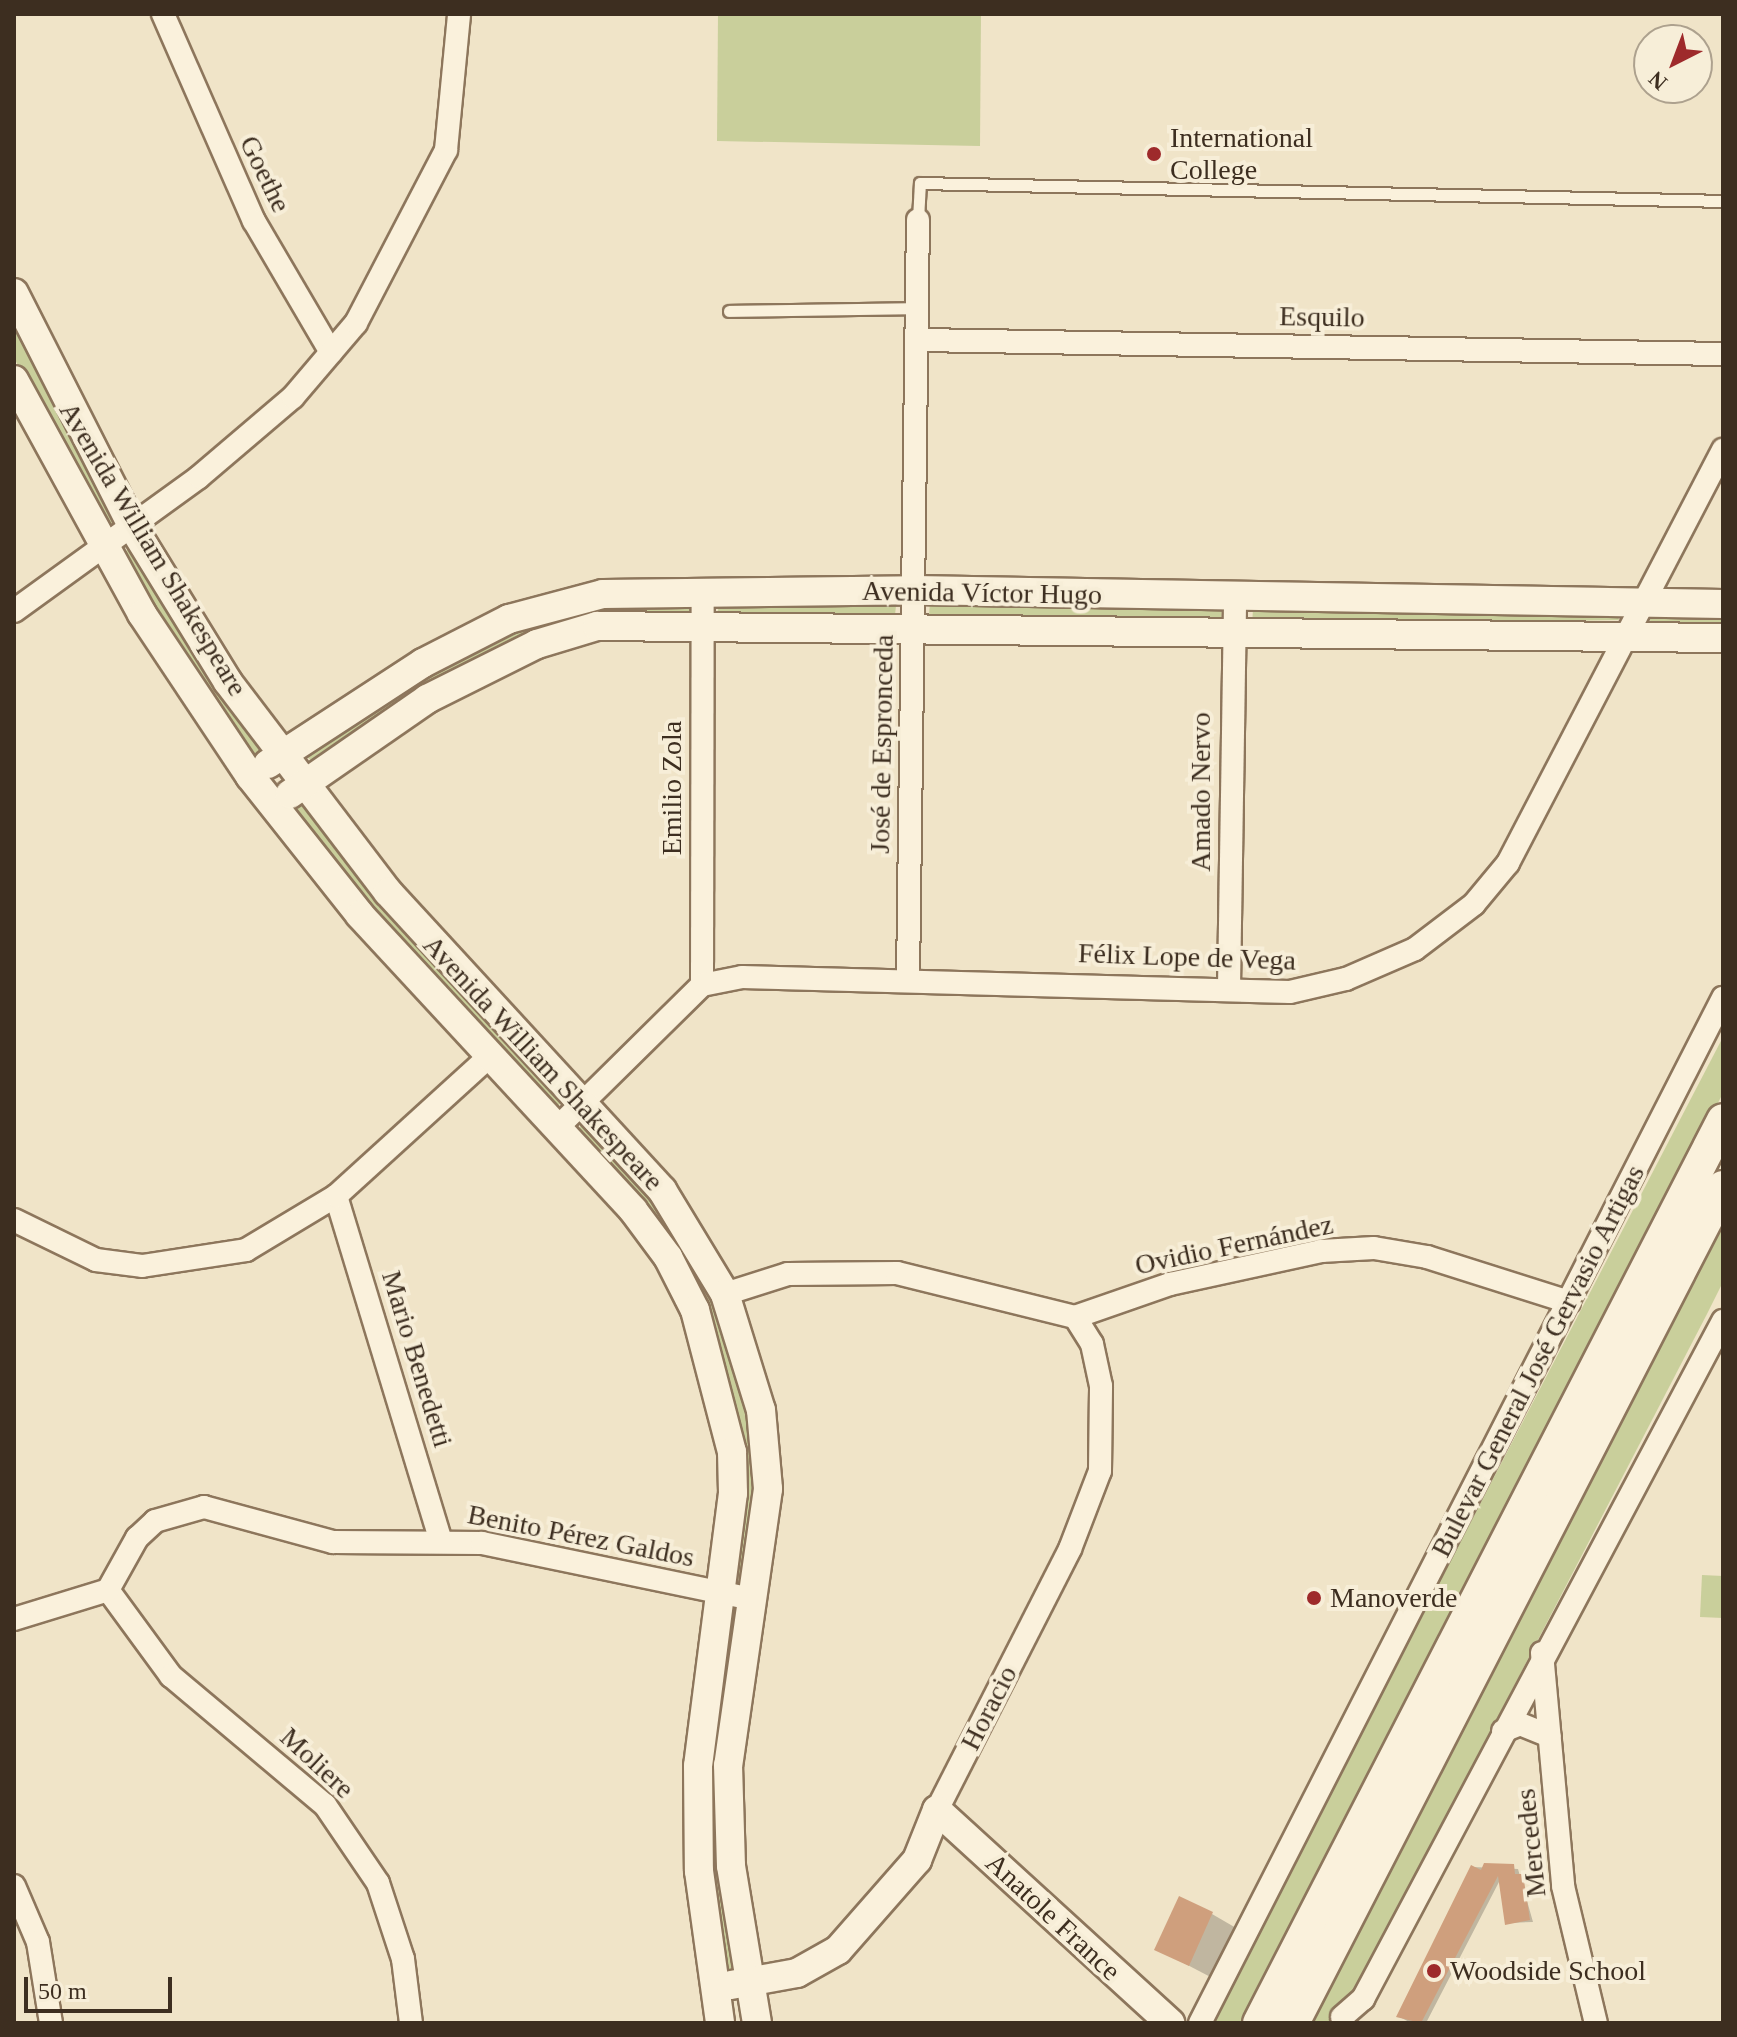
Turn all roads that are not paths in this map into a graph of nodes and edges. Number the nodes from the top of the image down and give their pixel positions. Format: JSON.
{"nodes":[{"id":1,"x":163,"y":14,"type":"edge"},
{"id":2,"x":459,"y":14,"type":"edge"},
{"id":3,"x":1723,"y":201,"type":"edge"},
{"id":4,"x":918,"y":220,"type":"joint"},
{"id":5,"x":14,"y":293,"type":"edge"},
{"id":6,"x":920,"y":308,"type":"junction"},
{"id":7,"x":729,"y":311,"type":"dead end"},
{"id":8,"x":920,"y":340,"type":"junction"},
{"id":9,"x":331,"y":352,"type":"junction"},
{"id":10,"x":1723,"y":354,"type":"edge"},
{"id":11,"x":14,"y":380,"type":"edge"},
{"id":12,"x":1723,"y":450,"type":"edge"},
{"id":13,"x":132,"y":526,"type":"junction"},
{"id":14,"x":105,"y":547,"type":"junction"},
{"id":15,"x":915,"y":590,"type":"junction"},
{"id":16,"x":703,"y":591,"type":"junction"},
{"id":17,"x":1235,"y":598,"type":"junction"},
{"id":18,"x":1644,"y":604,"type":"junction"},
{"id":19,"x":1723,"y":604,"type":"edge"},
{"id":20,"x":14,"y":611,"type":"edge"},
{"id":21,"x":915,"y":624,"type":"junction"},
{"id":22,"x":703,"y":625,"type":"junction"},
{"id":23,"x":1232,"y":635,"type":"junction"},
{"id":24,"x":1624,"y":636,"type":"junction"},
{"id":25,"x":1723,"y":638,"type":"edge"},
{"id":26,"x":281,"y":755,"type":"junction"},
{"id":27,"x":250,"y":776,"type":"junction"},
{"id":28,"x":303,"y":786,"type":"junction"},
{"id":29,"x":272,"y":805,"type":"junction"},
{"id":30,"x":908,"y":980,"type":"junction"},
{"id":31,"x":702,"y":985,"type":"junction"},
{"id":32,"x":1229,"y":987,"type":"junction"},
{"id":33,"x":1723,"y":998,"type":"edge"},
{"id":34,"x":490,"y":1056,"type":"junction"},
{"id":35,"x":586,"y":1103,"type":"junction"},
{"id":36,"x":1723,"y":1120,"type":"edge"},
{"id":37,"x":559,"y":1126,"type":"junction"},
{"id":38,"x":1723,"y":1187,"type":"edge"},
{"id":39,"x":336,"y":1196,"type":"junction"},
{"id":40,"x":18,"y":1233,"type":"edge"},
{"id":41,"x":725,"y":1294,"type":"junction"},
{"id":42,"x":1569,"y":1302,"type":"junction"},
{"id":43,"x":1075,"y":1317,"type":"junction"},
{"id":44,"x":1723,"y":1321,"type":"edge"},
{"id":45,"x":440,"y":1539,"type":"junction"},
{"id":46,"x":108,"y":1590,"type":"junction"},
{"id":47,"x":721,"y":1594,"type":"junction"},
{"id":48,"x":753,"y":1599,"type":"junction"},
{"id":49,"x":14,"y":1619,"type":"edge"},
{"id":50,"x":1542,"y":1653,"type":"junction"},
{"id":51,"x":1503,"y":1731,"type":"junction"},
{"id":52,"x":1550,"y":1736,"type":"junction"},
{"id":53,"x":937,"y":1810,"type":"junction"},
{"id":54,"x":14,"y":1886,"type":"edge"},
{"id":55,"x":747,"y":1982,"type":"junction"},
{"id":56,"x":712,"y":1989,"type":"junction"},
{"id":57,"x":1342,"y":2017,"type":"dead end"},
{"id":58,"x":51,"y":2023,"type":"edge"},
{"id":59,"x":411,"y":2023,"type":"edge"},
{"id":60,"x":720,"y":2023,"type":"edge"},
{"id":61,"x":757,"y":2023,"type":"edge"},
{"id":62,"x":1170,"y":2023,"type":"edge"},
{"id":63,"x":1200,"y":2023,"type":"edge"},
{"id":64,"x":1259,"y":2023,"type":"edge"},
{"id":65,"x":1293,"y":2023,"type":"edge"},
{"id":66,"x":1596,"y":2023,"type":"edge"}],
"edges":[{"from":1,"to":9,"type":"street","name":"Goethe"},
{"from":2,"to":9,"type":"street"},
{"from":3,"to":4,"type":"lane"},
{"from":4,"to":6,"type":"street","name":"José de Espronceda"},
{"from":5,"to":13,"type":"street","name":"Avenida William Shakespeare"},
{"from":6,"to":7,"type":"lane"},
{"from":6,"to":8,"type":"street","name":"José de Espronceda"},
{"from":8,"to":10,"type":"street","name":"Esquilo"},
{"from":8,"to":15,"type":"street","name":"José de Espronceda"},
{"from":9,"to":13,"type":"street"},
{"from":11,"to":14,"type":"street","name":"Avenida William Shakespeare"},
{"from":12,"to":18,"type":"street","name":"Félix Lope de Vega"},
{"from":13,"to":14,"type":"street"},
{"from":13,"to":26,"type":"street","name":"Avenida William Shakespeare"},
{"from":14,"to":20,"type":"street"},
{"from":14,"to":27,"type":"street","name":"Avenida William Shakespeare"},
{"from":15,"to":16,"type":"street","name":"Avenida Víctor Hugo"},
{"from":15,"to":17,"type":"street","name":"Avenida Víctor Hugo"},
{"from":15,"to":21,"type":"street","name":"José de Espronceda"},
{"from":16,"to":22,"type":"street","name":"Emilio Zola"},
{"from":16,"to":26,"type":"street","name":"Avenida Víctor Hugo"},
{"from":17,"to":18,"type":"street","name":"Avenida Víctor Hugo"},
{"from":17,"to":23,"type":"street","name":"Amado Nervo"},
{"from":18,"to":19,"type":"street","name":"Avenida Víctor Hugo"},
{"from":18,"to":24,"type":"street","name":"Félix Lope de Vega"},
{"from":21,"to":22,"type":"street","name":"Avenida Víctor Hugo"},
{"from":21,"to":23,"type":"street","name":"Avenida Víctor Hugo"},
{"from":21,"to":30,"type":"street","name":"José de Espronceda"},
{"from":22,"to":28,"type":"street","name":"Avenida Víctor Hugo"},
{"from":22,"to":31,"type":"street","name":"Emilio Zola"},
{"from":23,"to":24,"type":"street","name":"Avenida Víctor Hugo"},
{"from":23,"to":32,"type":"street","name":"Amado Nervo"},
{"from":24,"to":25,"type":"street","name":"Avenida Víctor Hugo"},
{"from":24,"to":32,"type":"street","name":"Félix Lope de Vega"},
{"from":26,"to":27,"type":"street","name":"Avenida Víctor Hugo"},
{"from":26,"to":28,"type":"street","name":"Avenida William Shakespeare"},
{"from":27,"to":29,"type":"street","name":"Avenida William Shakespeare"},
{"from":28,"to":29,"type":"street","name":"Avenida Víctor Hugo"},
{"from":28,"to":35,"type":"street","name":"Avenida William Shakespeare"},
{"from":29,"to":34,"type":"street","name":"Avenida William Shakespeare"},
{"from":30,"to":31,"type":"street","name":"Félix Lope de Vega"},
{"from":30,"to":32,"type":"street","name":"Félix Lope de Vega"},
{"from":31,"to":35,"type":"street"},
{"from":33,"to":42,"type":"street","name":"Bulevar General José Gervasio Artigas"},
{"from":34,"to":37,"type":"street","name":"Avenida William Shakespeare"},
{"from":34,"to":39,"type":"street"},
{"from":35,"to":37,"type":"street"},
{"from":35,"to":41,"type":"street","name":"Avenida William Shakespeare"},
{"from":36,"to":64,"type":"main road","name":"Bulevar General José Gervasio Artigas"},
{"from":37,"to":47,"type":"street","name":"Avenida William Shakespeare"},
{"from":38,"to":65,"type":"main road"},
{"from":39,"to":40,"type":"street"},
{"from":39,"to":45,"type":"street","name":"Mario Benedetti"},
{"from":41,"to":43,"type":"street"},
{"from":41,"to":48,"type":"street","name":"Avenida William Shakespeare"},
{"from":42,"to":43,"type":"street","name":"Ovidio Fernández"},
{"from":42,"to":63,"type":"street","name":"Bulevar General José Gervasio Artigas"},
{"from":43,"to":53,"type":"street","name":"Horacio"},
{"from":44,"to":50,"type":"street"},
{"from":45,"to":46,"type":"street","name":"Benito Pérez Galdos"},
{"from":45,"to":47,"type":"street","name":"Benito Pérez Galdos"},
{"from":46,"to":49,"type":"street"},
{"from":46,"to":59,"type":"street","name":"Moliere"},
{"from":47,"to":48,"type":"street","name":"Benito Pérez Galdos"},
{"from":47,"to":56,"type":"street","name":"Avenida William Shakespeare"},
{"from":48,"to":55,"type":"street","name":"Avenida William Shakespeare"},
{"from":50,"to":51,"type":"street"},
{"from":50,"to":52,"type":"street","name":"Mercedes"},
{"from":51,"to":52,"type":"street"},
{"from":51,"to":57,"type":"street"},
{"from":52,"to":66,"type":"street","name":"Mercedes"},
{"from":53,"to":55,"type":"street","name":"Horacio"},
{"from":53,"to":62,"type":"street","name":"Anatole France"},
{"from":54,"to":58,"type":"street"},
{"from":55,"to":56,"type":"street","name":"Horacio"},
{"from":55,"to":61,"type":"street","name":"Avenida William Shakespeare"},
{"from":56,"to":60,"type":"street","name":"Avenida William Shakespeare"}]}
